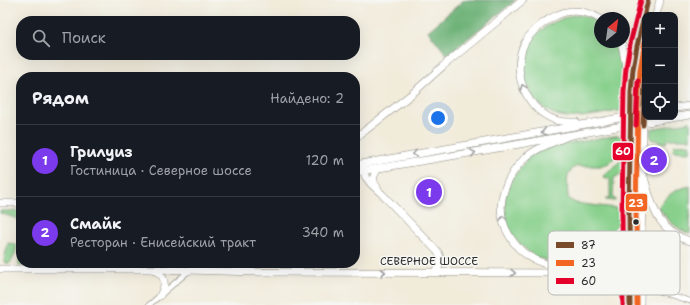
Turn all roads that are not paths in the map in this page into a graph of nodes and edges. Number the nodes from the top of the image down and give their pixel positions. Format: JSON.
{"nodes":[{"id":1,"x":523,"y":0,"type":"edge"},
{"id":2,"x":648,"y":0,"type":"edge"},
{"id":3,"x":660,"y":1,"type":"edge"},
{"id":4,"x":657,"y":12,"type":"edge"},
{"id":5,"x":594,"y":15,"type":"edge"},
{"id":6,"x":622,"y":48,"type":"edge"},
{"id":7,"x":631,"y":92,"type":"junction"},
{"id":8,"x":690,"y":106,"type":"edge"},
{"id":9,"x":678,"y":108,"type":"edge"},
{"id":10,"x":630,"y":110,"type":"dead end"},
{"id":11,"x":642,"y":111,"type":"edge"},
{"id":12,"x":689,"y":115,"type":"edge"},
{"id":13,"x":606,"y":121,"type":"junction"},
{"id":14,"x":643,"y":129,"type":"dead end"},
{"id":15,"x":631,"y":131,"type":"dead end"},
{"id":16,"x":360,"y":134,"type":"edge"},
{"id":17,"x":568,"y":136,"type":"junction"},
{"id":18,"x":360,"y":166,"type":"edge"},
{"id":19,"x":364,"y":167,"type":"junction"},
{"id":20,"x":379,"y":168,"type":"junction"},
{"id":21,"x":642,"y":168,"type":"junction"},
{"id":22,"x":360,"y":169,"type":"edge"},
{"id":23,"x":382,"y":194,"type":"junction"},
{"id":24,"x":0,"y":203,"type":"edge"},
{"id":25,"x":16,"y":203,"type":"edge"},
{"id":26,"x":629,"y":207,"type":"junction"},
{"id":27,"x":619,"y":231,"type":"edge"},
{"id":28,"x":629,"y":231,"type":"edge"},
{"id":29,"x":641,"y":231,"type":"edge"},
{"id":30,"x":670,"y":231,"type":"edge"},
{"id":31,"x":680,"y":237,"type":"edge"},
{"id":32,"x":690,"y":241,"type":"edge"},
{"id":33,"x":548,"y":264,"type":"edge"},
{"id":34,"x":193,"y":268,"type":"edge"},
{"id":35,"x":152,"y":269,"type":"junction"},
{"id":36,"x":0,"y":270,"type":"edge"},
{"id":37,"x":190,"y":270,"type":"junction"},
{"id":38,"x":434,"y":272,"type":"junction"},
{"id":39,"x":548,"y":273,"type":"edge"},
{"id":40,"x":625,"y":295,"type":"edge"},
{"id":41,"x":671,"y":295,"type":"edge"},
{"id":42,"x":160,"y":296,"type":"junction"},
{"id":43,"x":690,"y":301,"type":"edge"},
{"id":44,"x":149,"y":305,"type":"edge"},
{"id":45,"x":629,"y":305,"type":"edge"}],
"edges":[{"from":1,"to":16,"type":"main road"},
{"from":2,"to":7,"type":"main road"},
{"from":3,"to":4,"type":"main road"},
{"from":13,"to":5,"type":"main road","one_way":true},
{"from":6,"to":7,"type":"main road"},
{"from":7,"to":10,"type":"main road"},
{"from":8,"to":9,"type":"main road"},
{"from":11,"to":13,"type":"main road","bridge":true},
{"from":12,"to":17,"type":"main road","bridge":true},
{"from":13,"to":19,"type":"main road","one_way":true},
{"from":14,"to":21,"type":"main road"},
{"from":15,"to":26,"type":"main road"},
{"from":20,"to":17,"type":"main road","one_way":true},
{"from":33,"to":17,"type":"main road","one_way":true},
{"from":18,"to":19,"type":"main road"},
{"from":19,"to":20,"type":"main road"},
{"from":19,"to":22,"type":"main road"},
{"from":19,"to":23,"type":"main road"},
{"from":20,"to":23,"type":"main road"},
{"from":21,"to":29,"type":"main road"},
{"from":21,"to":30,"type":"main road"},
{"from":23,"to":38,"type":"main road"},
{"from":24,"to":25,"type":"main road"},
{"from":26,"to":27,"type":"main road","one_way":true},
{"from":26,"to":28,"type":"main road"},
{"from":31,"to":32,"type":"main road"},
{"from":34,"to":37,"type":"main road"},
{"from":35,"to":36,"type":"main road","name":"СЕВЕРНОЕ ШОССЕ"},
{"from":35,"to":37,"type":"main road","name":"СЕВЕРНОЕ ШОССЕ"},
{"from":35,"to":42,"type":"main road"},
{"from":37,"to":38,"type":"main road","name":"СЕВЕРНОЕ ШОССЕ","one_way":true},
{"from":37,"to":42,"type":"street"},
{"from":38,"to":39,"type":"main road","name":"СЕВЕРНОЕ ШОССЕ","one_way":true},
{"from":40,"to":45,"type":"main road","name":"СЕВЕРНОЕ ШОССЕ","one_way":true},
{"from":41,"to":43,"type":"street"},
{"from":42,"to":44,"type":"street"}]}
